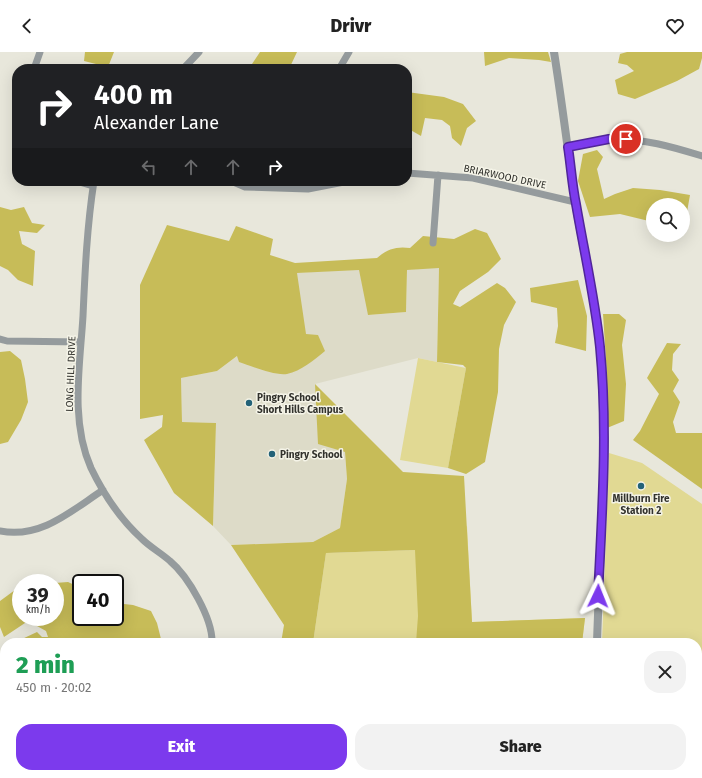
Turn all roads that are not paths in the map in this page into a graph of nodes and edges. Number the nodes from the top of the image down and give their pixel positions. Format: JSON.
{"nodes":[{"id":1,"x":40,"y":52,"type":"edge"},
{"id":2,"x":199,"y":52,"type":"edge"},
{"id":3,"x":349,"y":52,"type":"edge"},
{"id":4,"x":554,"y":52,"type":"edge"},
{"id":5,"x":36,"y":64,"type":"edge"},
{"id":6,"x":188,"y":64,"type":"edge"},
{"id":7,"x":342,"y":64,"type":"edge"},
{"id":8,"x":568,"y":147,"type":"junction"},
{"id":9,"x":702,"y":156,"type":"edge"},
{"id":10,"x":412,"y":173,"type":"edge"},
{"id":11,"x":438,"y":175,"type":"junction"},
{"id":12,"x":94,"y":186,"type":"edge"},
{"id":13,"x":243,"y":186,"type":"edge"},
{"id":14,"x":316,"y":186,"type":"edge"},
{"id":15,"x":575,"y":202,"type":"junction"},
{"id":16,"x":434,"y":244,"type":"dead end"},
{"id":17,"x":0,"y":339,"type":"edge"},
{"id":18,"x":81,"y":342,"type":"junction"},
{"id":19,"x":103,"y":490,"type":"junction"},
{"id":20,"x":0,"y":531,"type":"edge"},
{"id":21,"x":211,"y":638,"type":"edge"},
{"id":22,"x":597,"y":638,"type":"edge"}],
"edges":[{"from":1,"to":5,"type":"street"},
{"from":2,"to":6,"type":"street"},
{"from":3,"to":7,"type":"street"},
{"from":4,"to":8,"type":"street"},
{"from":8,"to":9,"type":"street"},
{"from":8,"to":15,"type":"street"},
{"from":10,"to":11,"type":"street","name":"BRIARWOOD DRIVE"},
{"from":11,"to":15,"type":"street","name":"BRIARWOOD DRIVE"},
{"from":11,"to":16,"type":"street"},
{"from":12,"to":18,"type":"street","name":"LONG HILL DRIVE"},
{"from":13,"to":14,"type":"street"},
{"from":15,"to":22,"type":"street"},
{"from":17,"to":18,"type":"street"},
{"from":18,"to":19,"type":"street","name":"LONG HILL DRIVE"},
{"from":19,"to":20,"type":"street"},
{"from":19,"to":21,"type":"street","name":"LONG HILL DRIVE"}]}
